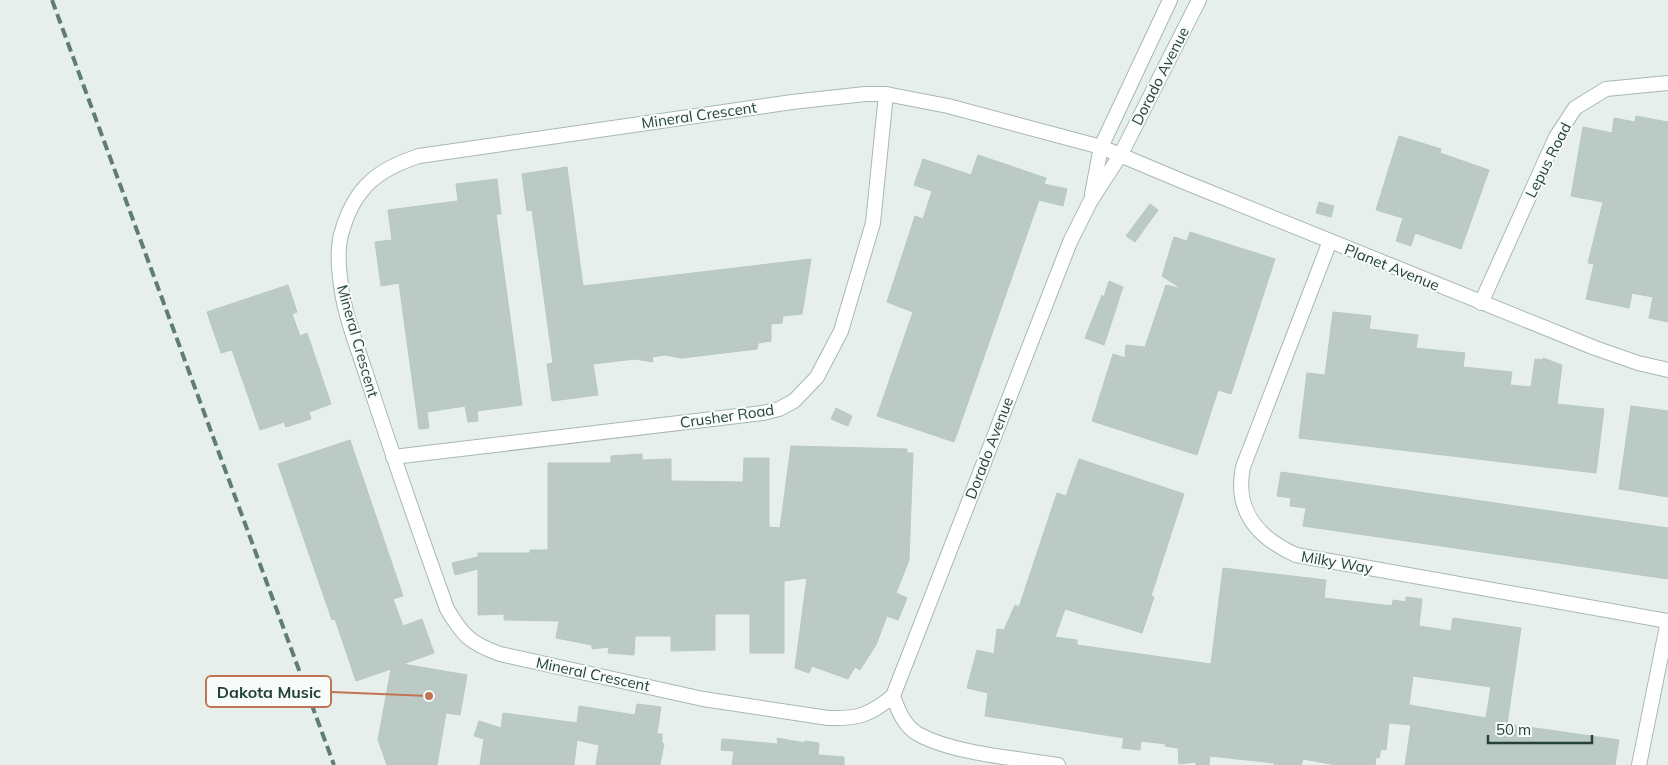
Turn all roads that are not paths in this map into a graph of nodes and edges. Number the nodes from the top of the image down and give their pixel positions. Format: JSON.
{"nodes":[{"id":1,"x":1170,"y":0,"type":"edge"},
{"id":2,"x":1198,"y":0,"type":"edge"},
{"id":3,"x":1668,"y":83,"type":"edge"},
{"id":4,"x":886,"y":94,"type":"junction"},
{"id":5,"x":1100,"y":147,"type":"junction"},
{"id":6,"x":1121,"y":154,"type":"junction"},
{"id":7,"x":1090,"y":202,"type":"junction"},
{"id":8,"x":1330,"y":241,"type":"junction"},
{"id":9,"x":1481,"y":302,"type":"junction"},
{"id":10,"x":1668,"y":370,"type":"edge"},
{"id":11,"x":393,"y":457,"type":"junction"},
{"id":12,"x":1668,"y":621,"type":"edge"},
{"id":13,"x":893,"y":696,"type":"junction"},
{"id":14,"x":1058,"y":765,"type":"edge"},
{"id":15,"x":1639,"y":765,"type":"edge"}],
"edges":[{"from":1,"to":5,"type":"street","name":"Dorado Avenue"},
{"from":2,"to":6,"type":"street","name":"Dorado Avenue"},
{"from":3,"to":9,"type":"street","name":"Lepus Road"},
{"from":4,"to":5,"type":"street","name":"Mineral Crescent"},
{"from":4,"to":11,"type":"street","name":"Crusher Road"},
{"from":4,"to":11,"type":"street","name":"Mineral Crescent"},
{"from":5,"to":6,"type":"street","name":"Mineral Crescent"},
{"from":5,"to":7,"type":"street","name":"Dorado Avenue"},
{"from":6,"to":7,"type":"street","name":"Dorado Avenue"},
{"from":6,"to":8,"type":"street","name":"Planet Avenue"},
{"from":7,"to":13,"type":"street","name":"Dorado Avenue"},
{"from":8,"to":9,"type":"street","name":"Planet Avenue"},
{"from":8,"to":12,"type":"street","name":"Milky Way"},
{"from":9,"to":10,"type":"street","name":"Planet Avenue"},
{"from":11,"to":13,"type":"street","name":"Mineral Crescent"},
{"from":12,"to":15,"type":"street"},
{"from":13,"to":14,"type":"street"}]}
